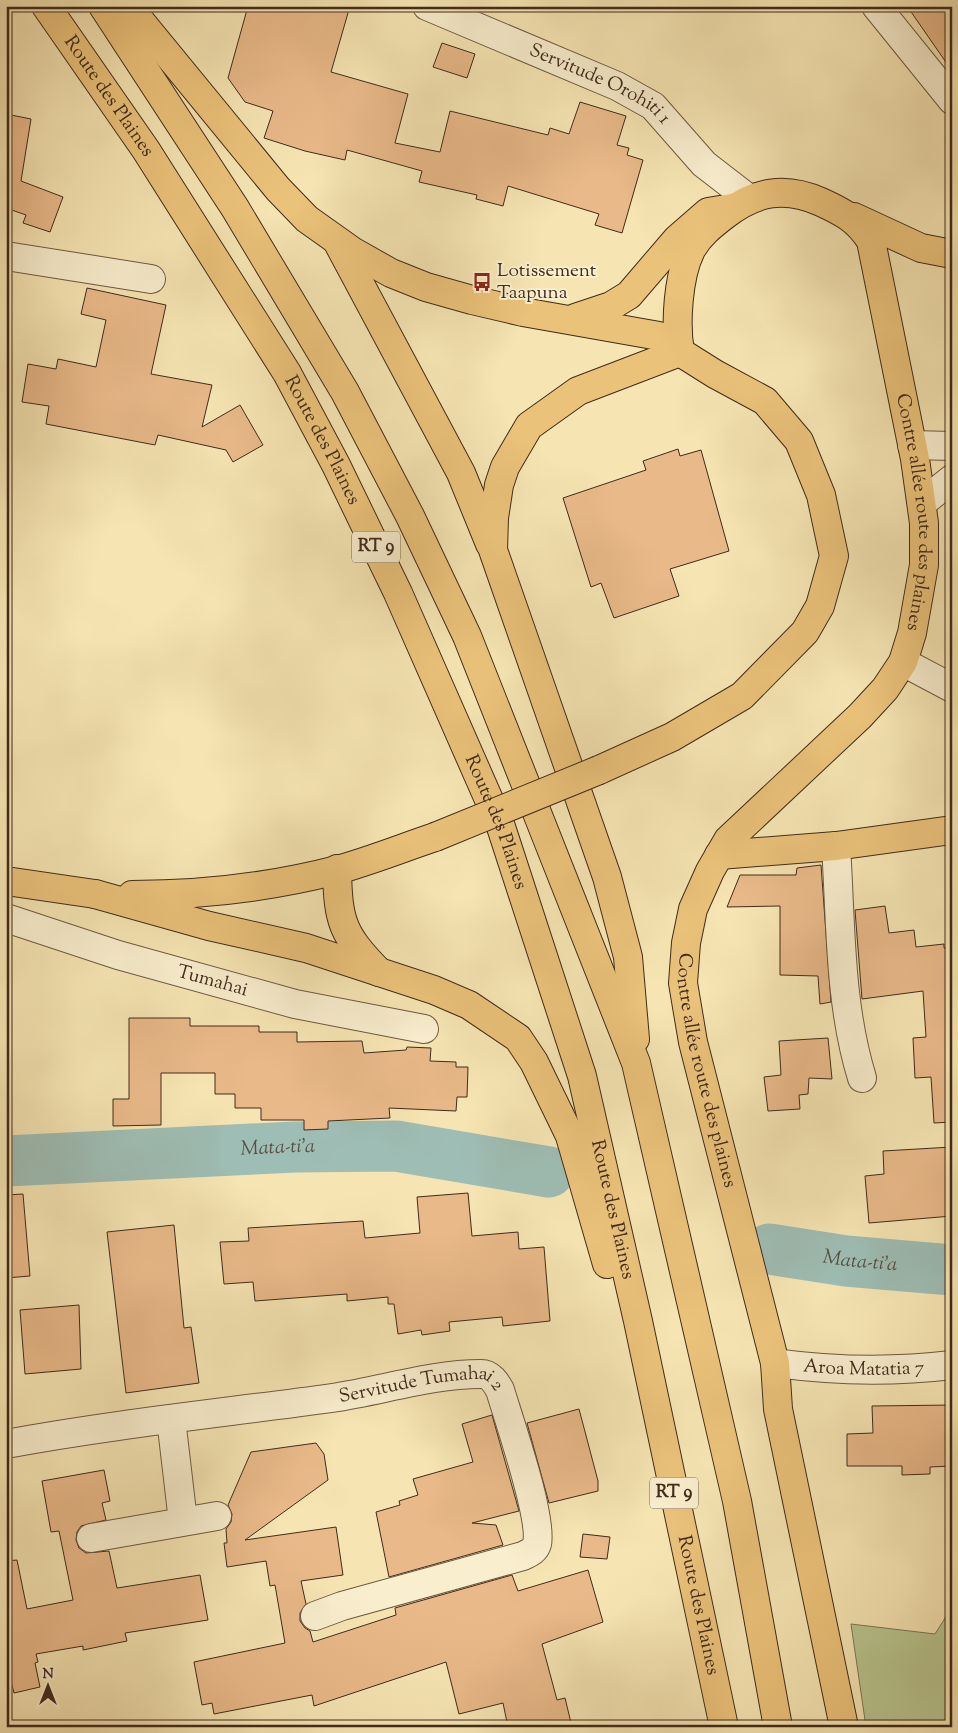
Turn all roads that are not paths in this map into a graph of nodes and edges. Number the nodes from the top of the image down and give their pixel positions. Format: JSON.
{"nodes":[{"id":1,"x":46,"y":6,"type":"edge"},
{"id":2,"x":103,"y":6,"type":"edge"},
{"id":3,"x":128,"y":6,"type":"edge"},
{"id":4,"x":876,"y":6,"type":"edge"},
{"id":5,"x":430,"y":7,"type":"edge"},
{"id":6,"x":952,"y":100,"type":"edge"},
{"id":7,"x":740,"y":203,"type":"junction"},
{"id":8,"x":850,"y":215,"type":"junction"},
{"id":9,"x":336,"y":240,"type":"junction"},
{"id":10,"x":952,"y":254,"type":"edge"},
{"id":11,"x":6,"y":256,"type":"edge"},
{"id":12,"x":151,"y":278,"type":"dead end"},
{"id":13,"x":572,"y":319,"type":"junction"},
{"id":14,"x":680,"y":352,"type":"junction"},
{"id":15,"x":912,"y":445,"type":"junction"},
{"id":16,"x":952,"y":446,"type":"edge"},
{"id":17,"x":952,"y":479,"type":"edge"},
{"id":18,"x":922,"y":502,"type":"junction"},
{"id":19,"x":493,"y":550,"type":"junction"},
{"id":20,"x":903,"y":662,"type":"junction"},
{"id":21,"x":952,"y":688,"type":"edge"},
{"id":22,"x":952,"y":830,"type":"edge"},
{"id":23,"x":836,"y":846,"type":"junction"},
{"id":24,"x":719,"y":855,"type":"junction"},
{"id":25,"x":337,"y":869,"type":"junction"},
{"id":26,"x":6,"y":881,"type":"edge"},
{"id":27,"x":95,"y":894,"type":"junction"},
{"id":28,"x":6,"y":918,"type":"edge"},
{"id":29,"x":379,"y":972,"type":"junction"},
{"id":30,"x":424,"y":1029,"type":"dead end"},
{"id":31,"x":636,"y":1063,"type":"junction"},
{"id":32,"x":862,"y":1078,"type":"dead end"},
{"id":33,"x":583,"y":1138,"type":"junction"},
{"id":34,"x":775,"y":1363,"type":"junction"},
{"id":35,"x":952,"y":1365,"type":"edge"},
{"id":36,"x":171,"y":1419,"type":"junction"},
{"id":37,"x":6,"y":1444,"type":"edge"},
{"id":38,"x":217,"y":1516,"type":"dead end"},
{"id":39,"x":183,"y":1521,"type":"junction"},
{"id":40,"x":91,"y":1538,"type":"dead end"},
{"id":41,"x":315,"y":1616,"type":"dead end"},
{"id":42,"x":724,"y":1727,"type":"edge"},
{"id":43,"x":778,"y":1727,"type":"edge"},
{"id":44,"x":844,"y":1727,"type":"edge"}],
"edges":[{"from":1,"to":33,"type":"main road","name":"Route des Plaines","number":"RT 9"},
{"from":2,"to":31,"type":"main road","number":"RT 9"},
{"from":3,"to":9,"type":"main road"},
{"from":4,"to":6,"type":"street"},
{"from":5,"to":7,"type":"street","name":"Servitude Orohiti 1"},
{"from":7,"to":8,"type":"main road","name":"Contre allée route des plaines"},
{"from":7,"to":13,"type":"main road"},
{"from":7,"to":14,"type":"main road","name":"Contre allée route des plaines"},
{"from":8,"to":10,"type":"main road"},
{"from":8,"to":15,"type":"main road","name":"Contre allée route des plaines"},
{"from":9,"to":13,"type":"main road"},
{"from":9,"to":19,"type":"main road"},
{"from":11,"to":12,"type":"street"},
{"from":13,"to":14,"type":"main road"},
{"from":14,"to":19,"type":"main road"},
{"from":14,"to":25,"type":"main road","bridge":true},
{"from":15,"to":16,"type":"street"},
{"from":15,"to":18,"type":"main road","name":"Contre allée route des plaines"},
{"from":17,"to":18,"type":"street"},
{"from":18,"to":20,"type":"main road","name":"Contre allée route des plaines"},
{"from":19,"to":31,"type":"main road"},
{"from":20,"to":21,"type":"street"},
{"from":20,"to":24,"type":"main road","name":"Contre allée route des plaines"},
{"from":22,"to":23,"type":"main road"},
{"from":23,"to":24,"type":"main road"},
{"from":23,"to":32,"type":"street"},
{"from":24,"to":34,"type":"main road","name":"Contre allée route des plaines"},
{"from":25,"to":27,"type":"main road"},
{"from":25,"to":29,"type":"main road"},
{"from":26,"to":27,"type":"main road"},
{"from":27,"to":29,"type":"main road"},
{"from":28,"to":30,"type":"street","name":"Tumahai"},
{"from":29,"to":33,"type":"main road"},
{"from":31,"to":43,"type":"main road","number":"RT 9"},
{"from":33,"to":42,"type":"main road","name":"Route des Plaines","number":"RT 9"},
{"from":34,"to":35,"type":"street","name":"Aroa Matatia 7"},
{"from":34,"to":44,"type":"main road"},
{"from":36,"to":37,"type":"street","name":"Servitude Tumahai 2"},
{"from":36,"to":39,"type":"street"},
{"from":36,"to":41,"type":"street","name":"Servitude Tumahai 2"},
{"from":38,"to":39,"type":"street"},
{"from":39,"to":40,"type":"street"}]}
